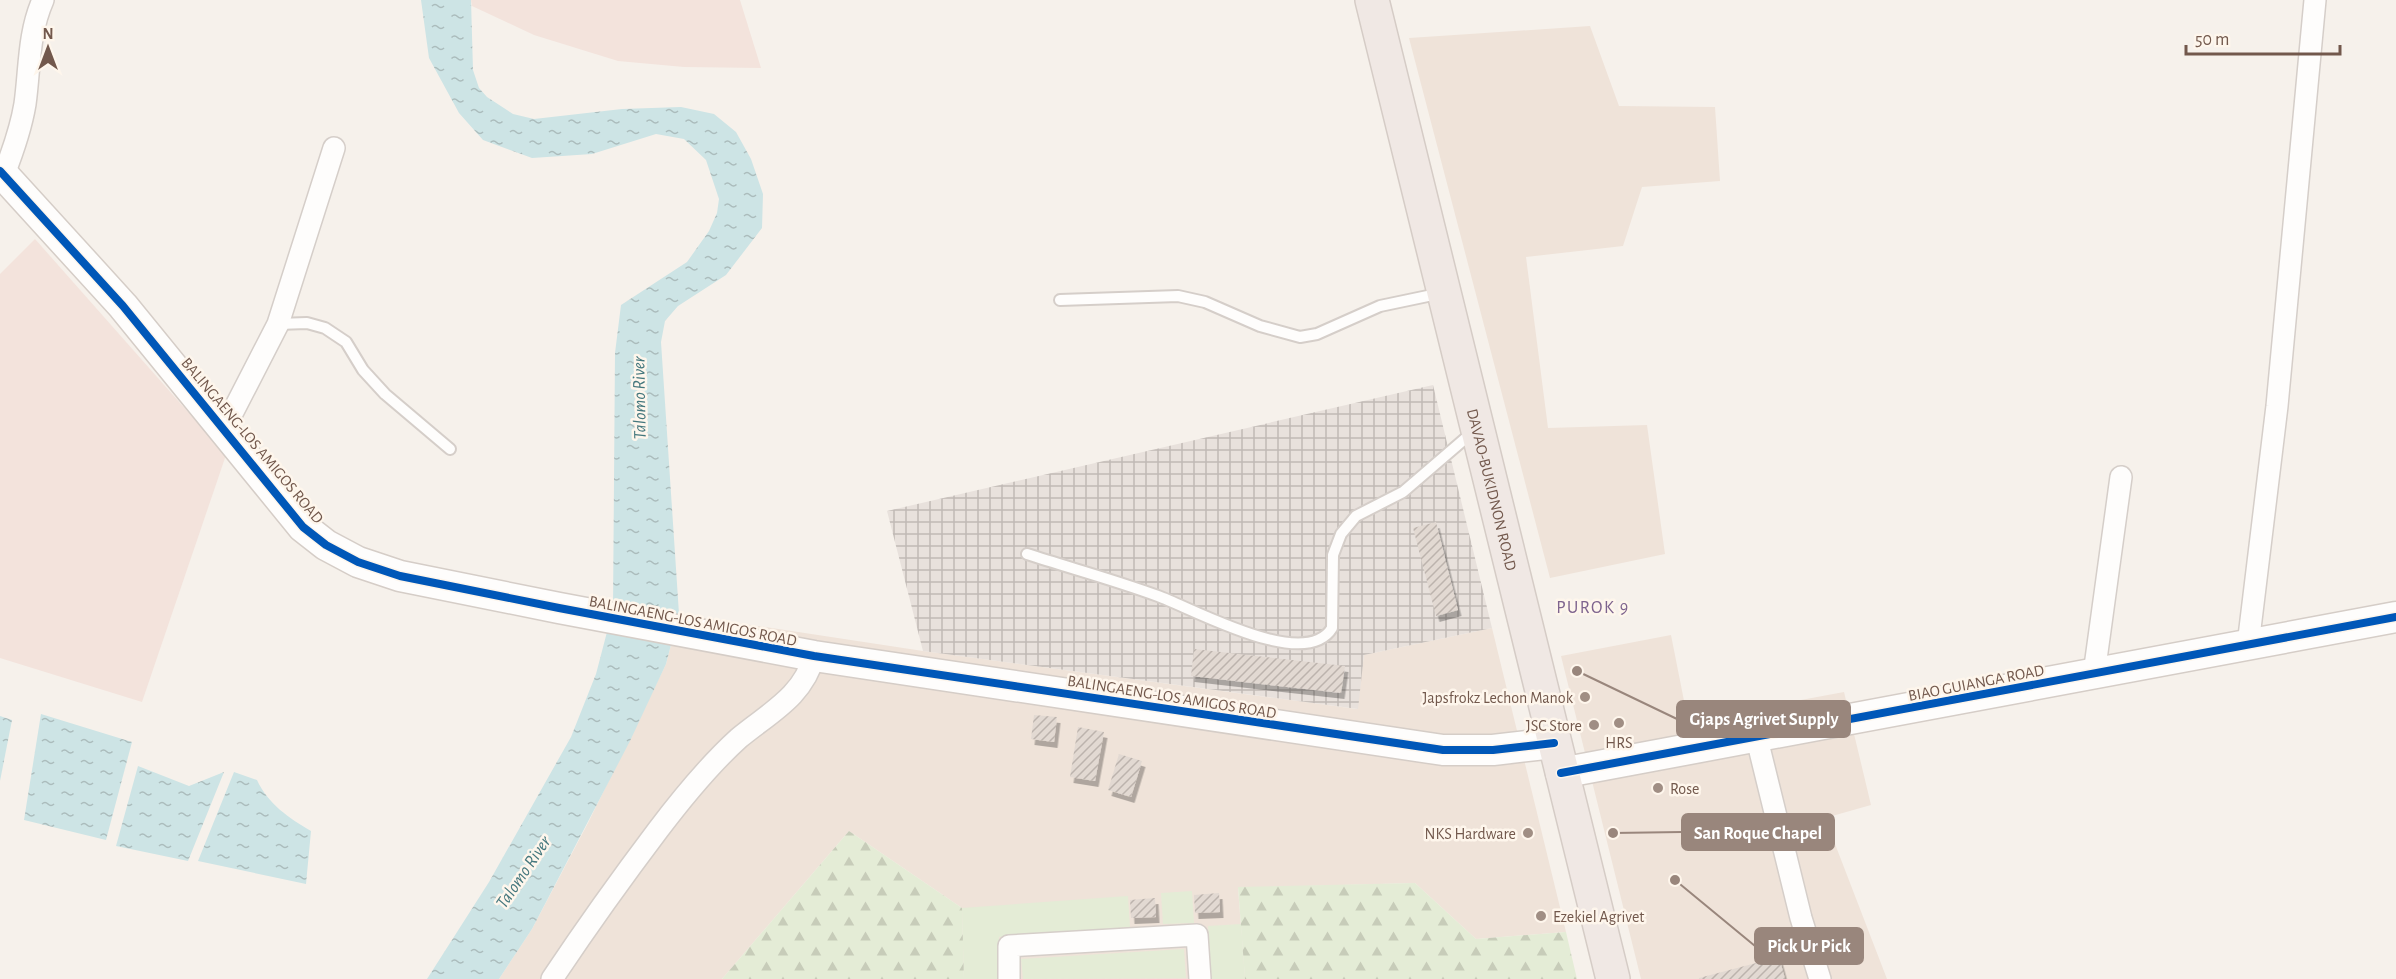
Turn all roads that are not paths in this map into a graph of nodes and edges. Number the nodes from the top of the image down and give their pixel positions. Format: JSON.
{"nodes":[{"id":1,"x":43,"y":0,"type":"edge"},
{"id":2,"x":1372,"y":0,"type":"edge"},
{"id":3,"x":2315,"y":0,"type":"edge"},
{"id":4,"x":334,"y":148,"type":"dead end"},
{"id":5,"x":2,"y":173,"type":"edge"},
{"id":6,"x":1442,"y":293,"type":"junction"},
{"id":7,"x":1060,"y":300,"type":"dead end"},
{"id":8,"x":278,"y":324,"type":"junction"},
{"id":9,"x":224,"y":429,"type":"junction"},
{"id":10,"x":1476,"y":429,"type":"junction"},
{"id":11,"x":450,"y":449,"type":"dead end"},
{"id":12,"x":2121,"y":477,"type":"dead end"},
{"id":13,"x":1027,"y":554,"type":"dead end"},
{"id":14,"x":2396,"y":617,"type":"edge"},
{"id":15,"x":2248,"y":645,"type":"junction"},
{"id":16,"x":814,"y":656,"type":"junction"},
{"id":17,"x":2094,"y":674,"type":"junction"},
{"id":18,"x":1756,"y":735,"type":"junction"},
{"id":19,"x":1557,"y":758,"type":"junction"},
{"id":20,"x":552,"y":979,"type":"edge"},
{"id":21,"x":1009,"y":979,"type":"edge"},
{"id":22,"x":1200,"y":979,"type":"edge"},
{"id":23,"x":1613,"y":979,"type":"edge"},
{"id":24,"x":1820,"y":979,"type":"edge"}],
"edges":[{"from":1,"to":5,"type":"street"},
{"from":2,"to":6,"type":"highway","name":"DAVAO-BUKIDNON ROAD"},
{"from":3,"to":15,"type":"street"},
{"from":4,"to":8,"type":"street"},
{"from":5,"to":9,"type":"street","name":"BALINGAENG-LOS AMIGOS ROAD"},
{"from":6,"to":7,"type":"lane"},
{"from":6,"to":10,"type":"highway","name":"DAVAO-BUKIDNON ROAD"},
{"from":8,"to":9,"type":"street"},
{"from":8,"to":11,"type":"lane"},
{"from":9,"to":16,"type":"street","name":"BALINGAENG-LOS AMIGOS ROAD"},
{"from":10,"to":13,"type":"lane"},
{"from":10,"to":19,"type":"highway","name":"DAVAO-BUKIDNON ROAD"},
{"from":12,"to":17,"type":"street"},
{"from":14,"to":15,"type":"street","name":"BIAO GUIANGA ROAD"},
{"from":15,"to":17,"type":"street","name":"BIAO GUIANGA ROAD"},
{"from":16,"to":19,"type":"street","name":"BALINGAENG-LOS AMIGOS ROAD"},
{"from":16,"to":20,"type":"street"},
{"from":17,"to":18,"type":"street","name":"BIAO GUIANGA ROAD"},
{"from":18,"to":19,"type":"street","name":"BIAO GUIANGA ROAD"},
{"from":18,"to":24,"type":"street"},
{"from":19,"to":23,"type":"highway","name":"DAVAO-BUKIDNON ROAD"},
{"from":21,"to":22,"type":"street"}]}
